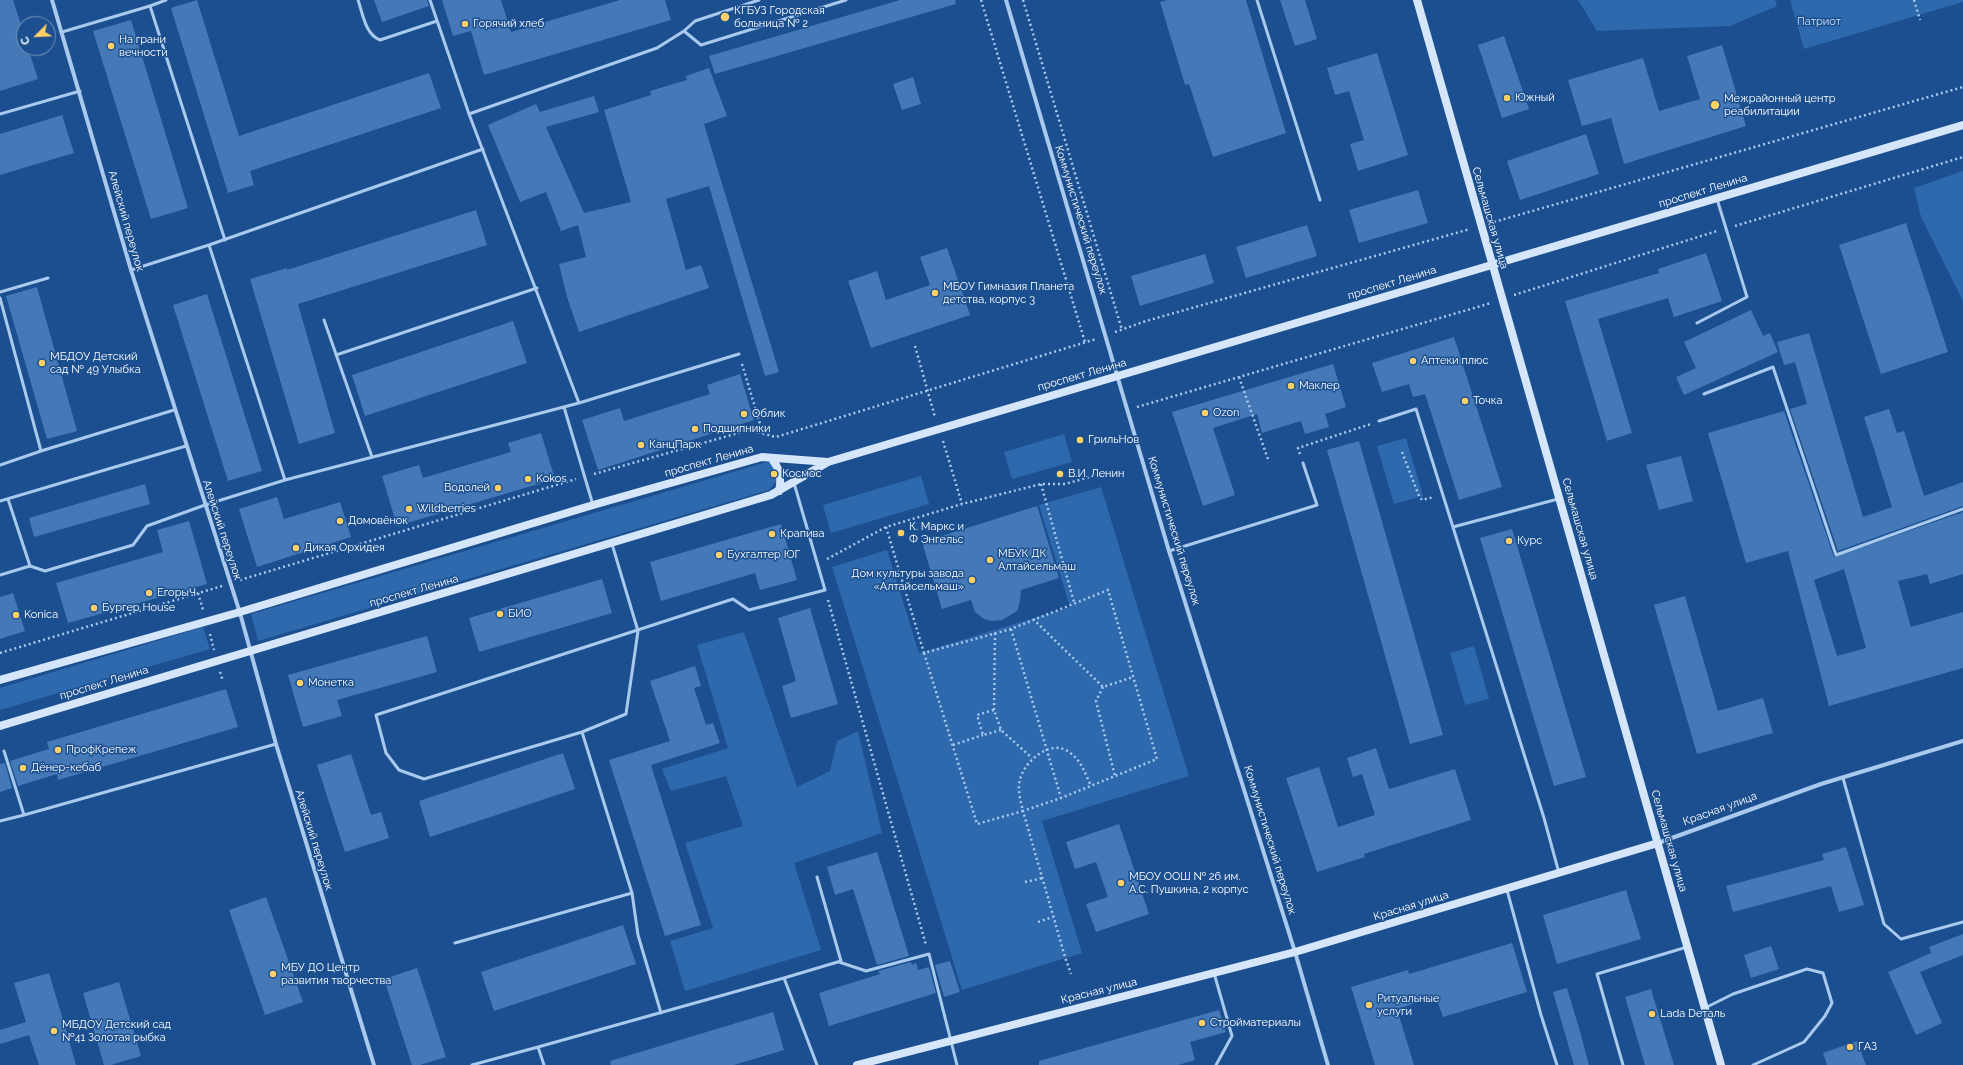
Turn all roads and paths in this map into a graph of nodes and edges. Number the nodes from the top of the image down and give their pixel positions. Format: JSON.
{"nodes":[{"id":1,"x":52,"y":0,"type":"edge"},
{"id":2,"x":166,"y":0,"type":"edge"},
{"id":3,"x":358,"y":0,"type":"edge"},
{"id":4,"x":430,"y":0,"type":"edge"},
{"id":5,"x":759,"y":0,"type":"edge"},
{"id":6,"x":846,"y":0,"type":"edge"},
{"id":7,"x":981,"y":0,"type":"edge"},
{"id":8,"x":1006,"y":0,"type":"edge"},
{"id":9,"x":1023,"y":0,"type":"edge"},
{"id":10,"x":1257,"y":0,"type":"edge"},
{"id":11,"x":1417,"y":0,"type":"edge"},
{"id":12,"x":1914,"y":0,"type":"edge"},
{"id":13,"x":150,"y":6,"type":"junction"},
{"id":14,"x":1920,"y":20,"type":"dead end"},
{"id":15,"x":437,"y":21,"type":"junction"},
{"id":16,"x":684,"y":31,"type":"junction"},
{"id":17,"x":62,"y":32,"type":"junction"},
{"id":18,"x":1963,"y":87,"type":"edge"},
{"id":19,"x":80,"y":92,"type":"junction"},
{"id":20,"x":0,"y":114,"type":"edge"},
{"id":21,"x":470,"y":114,"type":"junction"},
{"id":22,"x":1963,"y":125,"type":"edge"},
{"id":23,"x":483,"y":149,"type":"junction"},
{"id":24,"x":1963,"y":158,"type":"edge"},
{"id":25,"x":1717,"y":199,"type":"junction"},
{"id":26,"x":1320,"y":200,"type":"dead end"},
{"id":27,"x":1481,"y":226,"type":"junction"},
{"id":28,"x":1727,"y":228,"type":"junction"},
{"id":29,"x":225,"y":240,"type":"junction"},
{"id":30,"x":209,"y":245,"type":"junction"},
{"id":31,"x":1492,"y":265,"type":"junction"},
{"id":32,"x":131,"y":270,"type":"junction"},
{"id":33,"x":48,"y":278,"type":"dead end"},
{"id":34,"x":537,"y":288,"type":"junction"},
{"id":35,"x":0,"y":292,"type":"edge"},
{"id":36,"x":0,"y":298,"type":"edge"},
{"id":37,"x":1502,"y":300,"type":"junction"},
{"id":38,"x":324,"y":320,"type":"dead end"},
{"id":39,"x":1697,"y":323,"type":"dead end"},
{"id":40,"x":1122,"y":330,"type":"junction"},
{"id":41,"x":1106,"y":336,"type":"junction"},
{"id":42,"x":1085,"y":342,"type":"junction"},
{"id":43,"x":915,"y":346,"type":"dead end"},
{"id":44,"x":739,"y":354,"type":"joint"},
{"id":45,"x":336,"y":355,"type":"junction"},
{"id":46,"x":1118,"y":376,"type":"junction"},
{"id":47,"x":1238,"y":377,"type":"junction"},
{"id":48,"x":927,"y":390,"type":"junction"},
{"id":49,"x":1704,"y":394,"type":"dead end"},
{"id":50,"x":579,"y":403,"type":"junction"},
{"id":51,"x":564,"y":407,"type":"junction"},
{"id":52,"x":174,"y":410,"type":"junction"},
{"id":53,"x":1128,"y":410,"type":"junction"},
{"id":54,"x":1379,"y":421,"type":"joint"},
{"id":55,"x":938,"y":428,"type":"junction"},
{"id":56,"x":763,"y":434,"type":"junction"},
{"id":57,"x":186,"y":446,"type":"junction"},
{"id":58,"x":1298,"y":448,"type":"dead end"},
{"id":59,"x":41,"y":450,"type":"junction"},
{"id":60,"x":1402,"y":452,"type":"dead end"},
{"id":61,"x":372,"y":457,"type":"junction"},
{"id":62,"x":771,"y":458,"type":"junction"},
{"id":63,"x":828,"y":462,"type":"junction"},
{"id":64,"x":1268,"y":462,"type":"dead end"},
{"id":65,"x":1302,"y":463,"type":"dead end"},
{"id":66,"x":0,"y":465,"type":"edge"},
{"id":67,"x":1108,"y":472,"type":"dead end"},
{"id":68,"x":585,"y":477,"type":"junction"},
{"id":69,"x":284,"y":480,"type":"junction"},
{"id":70,"x":794,"y":483,"type":"junction"},
{"id":71,"x":1041,"y":484,"type":"junction"},
{"id":72,"x":779,"y":491,"type":"junction"},
{"id":73,"x":1444,"y":495,"type":"junction"},
{"id":74,"x":1560,"y":498,"type":"junction"},
{"id":75,"x":8,"y":499,"type":"junction"},
{"id":76,"x":0,"y":501,"type":"edge"},
{"id":77,"x":593,"y":504,"type":"junction"},
{"id":78,"x":962,"y":504,"type":"junction"},
{"id":79,"x":205,"y":505,"type":"junction"},
{"id":80,"x":1963,"y":509,"type":"edge"},
{"id":81,"x":886,"y":527,"type":"junction"},
{"id":82,"x":1453,"y":527,"type":"junction"},
{"id":83,"x":612,"y":544,"type":"junction"},
{"id":84,"x":1169,"y":550,"type":"junction"},
{"id":85,"x":817,"y":564,"type":"junction"},
{"id":86,"x":30,"y":566,"type":"junction"},
{"id":87,"x":0,"y":575,"type":"edge"},
{"id":88,"x":230,"y":583,"type":"junction"},
{"id":89,"x":825,"y":590,"type":"junction"},
{"id":90,"x":198,"y":593,"type":"junction"},
{"id":91,"x":1074,"y":602,"type":"junction"},
{"id":92,"x":240,"y":612,"type":"junction"},
{"id":93,"x":1033,"y":619,"type":"junction"},
{"id":94,"x":206,"y":621,"type":"junction"},
{"id":95,"x":1011,"y":629,"type":"junction"},
{"id":96,"x":638,"y":631,"type":"junction"},
{"id":97,"x":995,"y":633,"type":"junction"},
{"id":98,"x":250,"y":650,"type":"junction"},
{"id":99,"x":924,"y":652,"type":"junction"},
{"id":100,"x":0,"y":653,"type":"edge"},
{"id":101,"x":217,"y":660,"type":"junction"},
{"id":102,"x":1133,"y":677,"type":"junction"},
{"id":103,"x":0,"y":680,"type":"edge"},
{"id":104,"x":223,"y":681,"type":"dead end"},
{"id":105,"x":1103,"y":687,"type":"junction"},
{"id":106,"x":994,"y":710,"type":"junction"},
{"id":107,"x":0,"y":726,"type":"edge"},
{"id":108,"x":1001,"y":730,"type":"junction"},
{"id":109,"x":582,"y":732,"type":"junction"},
{"id":110,"x":983,"y":735,"type":"junction"},
{"id":111,"x":1963,"y":741,"type":"edge"},
{"id":112,"x":276,"y":744,"type":"junction"},
{"id":113,"x":953,"y":745,"type":"junction"},
{"id":114,"x":1047,"y":750,"type":"junction"},
{"id":115,"x":4,"y":751,"type":"dead end"},
{"id":116,"x":1032,"y":758,"type":"junction"},
{"id":117,"x":1115,"y":776,"type":"junction"},
{"id":118,"x":1843,"y":778,"type":"junction"},
{"id":119,"x":1091,"y":786,"type":"junction"},
{"id":120,"x":1061,"y":798,"type":"junction"},
{"id":121,"x":1024,"y":811,"type":"junction"},
{"id":122,"x":24,"y":814,"type":"junction"},
{"id":123,"x":0,"y":821,"type":"edge"},
{"id":124,"x":1658,"y":844,"type":"junction"},
{"id":125,"x":1559,"y":872,"type":"junction"},
{"id":126,"x":817,"y":877,"type":"dead end"},
{"id":127,"x":1043,"y":878,"type":"junction"},
{"id":128,"x":1026,"y":882,"type":"dead end"},
{"id":129,"x":1507,"y":889,"type":"junction"},
{"id":130,"x":632,"y":893,"type":"junction"},
{"id":131,"x":1053,"y":917,"type":"junction"},
{"id":132,"x":1038,"y":922,"type":"dead end"},
{"id":133,"x":1963,"y":922,"type":"edge"},
{"id":134,"x":455,"y":943,"type":"dead end"},
{"id":135,"x":1687,"y":948,"type":"junction"},
{"id":136,"x":1295,"y":952,"type":"junction"},
{"id":137,"x":929,"y":954,"type":"junction"},
{"id":138,"x":840,"y":962,"type":"junction"},
{"id":139,"x":1214,"y":973,"type":"junction"},
{"id":140,"x":1071,"y":974,"type":"dead end"},
{"id":141,"x":784,"y":978,"type":"junction"},
{"id":142,"x":1705,"y":1008,"type":"junction"},
{"id":143,"x":661,"y":1013,"type":"junction"},
{"id":144,"x":951,"y":1040,"type":"junction"},
{"id":145,"x":538,"y":1047,"type":"junction"},
{"id":146,"x":374,"y":1065,"type":"edge"},
{"id":147,"x":472,"y":1065,"type":"edge"},
{"id":148,"x":544,"y":1065,"type":"edge"},
{"id":149,"x":817,"y":1065,"type":"edge"},
{"id":150,"x":857,"y":1065,"type":"edge"},
{"id":151,"x":957,"y":1065,"type":"edge"},
{"id":152,"x":1216,"y":1065,"type":"edge"},
{"id":153,"x":1328,"y":1065,"type":"edge"},
{"id":154,"x":1557,"y":1065,"type":"edge"},
{"id":155,"x":1623,"y":1065,"type":"edge"},
{"id":156,"x":1721,"y":1065,"type":"edge"},
{"id":157,"x":1753,"y":1065,"type":"edge"}],
"edges":[{"from":1,"to":17,"type":"street","name":"Алейский переулок"},
{"from":2,"to":13,"type":"lane"},
{"from":3,"to":15,"type":"lane"},
{"from":4,"to":15,"type":"lane"},
{"from":5,"to":16,"type":"lane"},
{"from":6,"to":16,"type":"lane"},
{"from":7,"to":42,"type":"path"},
{"from":8,"to":41,"type":"street","name":"Коммунистический переулок"},
{"from":9,"to":40,"type":"path"},
{"from":10,"to":26,"type":"lane"},
{"from":11,"to":27,"type":"main road","name":"Сельмашская улица"},
{"from":12,"to":14,"type":"path"},
{"from":13,"to":17,"type":"lane"},
{"from":13,"to":29,"type":"lane"},
{"from":15,"to":21,"type":"lane"},
{"from":16,"to":21,"type":"lane"},
{"from":17,"to":19,"type":"street","name":"Алейский переулок"},
{"from":18,"to":27,"type":"path"},
{"from":19,"to":20,"type":"lane"},
{"from":19,"to":32,"type":"street","name":"Алейский переулок"},
{"from":21,"to":23,"type":"lane"},
{"from":22,"to":25,"type":"main road","name":"проспект Ленина"},
{"from":23,"to":29,"type":"lane"},
{"from":23,"to":34,"type":"lane"},
{"from":24,"to":28,"type":"path"},
{"from":25,"to":28,"type":"lane"},
{"from":25,"to":31,"type":"main road","name":"проспект Ленина"},
{"from":27,"to":31,"type":"main road","name":"Сельмашская улица"},
{"from":27,"to":40,"type":"path"},
{"from":28,"to":37,"type":"path"},
{"from":28,"to":39,"type":"lane"},
{"from":29,"to":30,"type":"lane"},
{"from":30,"to":32,"type":"lane"},
{"from":30,"to":69,"type":"lane"},
{"from":31,"to":37,"type":"main road","name":"Сельмашская улица"},
{"from":31,"to":46,"type":"main road","name":"проспект Ленина"},
{"from":32,"to":52,"type":"street","name":"Алейский переулок"},
{"from":33,"to":35,"type":"lane"},
{"from":34,"to":45,"type":"lane"},
{"from":34,"to":50,"type":"lane"},
{"from":36,"to":59,"type":"lane"},
{"from":37,"to":47,"type":"path"},
{"from":37,"to":74,"type":"main road","name":"Сельмашская улица"},
{"from":38,"to":45,"type":"lane"},
{"from":40,"to":41,"type":"path"},
{"from":41,"to":42,"type":"path"},
{"from":41,"to":46,"type":"street","name":"Коммунистический переулок"},
{"from":42,"to":48,"type":"path"},
{"from":43,"to":48,"type":"path"},
{"from":44,"to":50,"type":"lane"},
{"from":44,"to":56,"type":"path"},
{"from":45,"to":61,"type":"lane"},
{"from":46,"to":53,"type":"street","name":"Коммунистический переулок"},
{"from":46,"to":55,"type":"main road","name":"проспект Ленина"},
{"from":47,"to":53,"type":"path"},
{"from":47,"to":64,"type":"path"},
{"from":48,"to":55,"type":"path"},
{"from":48,"to":56,"type":"path"},
{"from":49,"to":80,"type":"lane"},
{"from":50,"to":51,"type":"lane"},
{"from":51,"to":61,"type":"lane"},
{"from":51,"to":68,"type":"lane"},
{"from":52,"to":57,"type":"street","name":"Алейский переулок"},
{"from":52,"to":59,"type":"lane"},
{"from":53,"to":84,"type":"street","name":"Коммунистический переулок"},
{"from":54,"to":58,"type":"path"},
{"from":54,"to":73,"type":"lane"},
{"from":55,"to":63,"type":"main road","name":"проспект Ленина"},
{"from":55,"to":78,"type":"path"},
{"from":56,"to":68,"type":"path"},
{"from":57,"to":75,"type":"lane"},
{"from":57,"to":79,"type":"street","name":"Алейский переулок"},
{"from":59,"to":66,"type":"lane"},
{"from":60,"to":73,"type":"path"},
{"from":61,"to":69,"type":"lane"},
{"from":62,"to":63,"type":"main road","name":"проспект Ленина"},
{"from":62,"to":72,"type":"main road"},
{"from":62,"to":77,"type":"main road","name":"проспект Ленина"},
{"from":63,"to":70,"type":"main road","name":"проспект Ленина"},
{"from":65,"to":84,"type":"lane"},
{"from":67,"to":71,"type":"path"},
{"from":68,"to":77,"type":"lane"},
{"from":68,"to":88,"type":"path"},
{"from":69,"to":79,"type":"lane"},
{"from":70,"to":72,"type":"main road","name":"проспект Ленина"},
{"from":70,"to":85,"type":"lane"},
{"from":71,"to":78,"type":"path"},
{"from":71,"to":91,"type":"path"},
{"from":72,"to":83,"type":"main road","name":"проспект Ленина"},
{"from":73,"to":82,"type":"lane"},
{"from":74,"to":82,"type":"lane"},
{"from":74,"to":124,"type":"main road","name":"Сельмашская улица"},
{"from":75,"to":76,"type":"lane"},
{"from":75,"to":86,"type":"lane"},
{"from":77,"to":92,"type":"main road","name":"проспект Ленина"},
{"from":78,"to":81,"type":"path"},
{"from":79,"to":86,"type":"lane"},
{"from":79,"to":88,"type":"street","name":"Алейский переулок"},
{"from":81,"to":85,"type":"path"},
{"from":81,"to":99,"type":"path"},
{"from":82,"to":125,"type":"lane"},
{"from":83,"to":96,"type":"lane"},
{"from":83,"to":98,"type":"main road","name":"проспект Ленина"},
{"from":84,"to":136,"type":"street","name":"Коммунистический переулок"},
{"from":85,"to":89,"type":"lane"},
{"from":86,"to":87,"type":"lane"},
{"from":88,"to":90,"type":"path"},
{"from":88,"to":92,"type":"street","name":"Алейский переулок"},
{"from":89,"to":96,"type":"lane"},
{"from":89,"to":137,"type":"path"},
{"from":90,"to":94,"type":"path"},
{"from":90,"to":100,"type":"path"},
{"from":91,"to":93,"type":"path"},
{"from":91,"to":102,"type":"path"},
{"from":92,"to":94,"type":"main road","name":"проспект Ленина"},
{"from":92,"to":98,"type":"street","name":"Алейский переулок"},
{"from":93,"to":95,"type":"path"},
{"from":93,"to":105,"type":"path"},
{"from":94,"to":101,"type":"path"},
{"from":94,"to":103,"type":"main road","name":"проспект Ленина"},
{"from":95,"to":97,"type":"path"},
{"from":95,"to":114,"type":"path"},
{"from":96,"to":109,"type":"lane"},
{"from":96,"to":109,"type":"lane"},
{"from":97,"to":99,"type":"path"},
{"from":97,"to":106,"type":"path"},
{"from":98,"to":101,"type":"main road","name":"проспект Ленина"},
{"from":98,"to":112,"type":"street","name":"Алейский переулок"},
{"from":99,"to":113,"type":"path"},
{"from":101,"to":104,"type":"path"},
{"from":101,"to":107,"type":"main road","name":"проспект Ленина"},
{"from":102,"to":105,"type":"path"},
{"from":102,"to":117,"type":"path"},
{"from":105,"to":117,"type":"path"},
{"from":106,"to":108,"type":"path"},
{"from":106,"to":110,"type":"path"},
{"from":108,"to":110,"type":"path"},
{"from":108,"to":116,"type":"path"},
{"from":109,"to":130,"type":"lane"},
{"from":110,"to":113,"type":"path"},
{"from":111,"to":118,"type":"street","name":"Красная улица"},
{"from":112,"to":122,"type":"lane"},
{"from":112,"to":146,"type":"street","name":"Алейский переулок"},
{"from":113,"to":121,"type":"path"},
{"from":114,"to":116,"type":"path"},
{"from":114,"to":119,"type":"path"},
{"from":114,"to":120,"type":"path"},
{"from":115,"to":122,"type":"lane"},
{"from":116,"to":121,"type":"path"},
{"from":117,"to":119,"type":"path"},
{"from":118,"to":124,"type":"street","name":"Красная улица"},
{"from":118,"to":133,"type":"lane"},
{"from":119,"to":120,"type":"path"},
{"from":120,"to":121,"type":"path"},
{"from":121,"to":127,"type":"path"},
{"from":122,"to":123,"type":"lane"},
{"from":124,"to":125,"type":"main road","name":"Красная улица"},
{"from":124,"to":135,"type":"main road","name":"Сельмашская улица"},
{"from":125,"to":129,"type":"main road","name":"Красная улица"},
{"from":126,"to":138,"type":"lane"},
{"from":127,"to":128,"type":"path"},
{"from":127,"to":131,"type":"path"},
{"from":129,"to":136,"type":"main road","name":"Красная улица"},
{"from":129,"to":154,"type":"lane"},
{"from":130,"to":134,"type":"lane"},
{"from":130,"to":143,"type":"lane"},
{"from":131,"to":132,"type":"path"},
{"from":131,"to":140,"type":"path"},
{"from":135,"to":142,"type":"main road","name":"Сельмашская улица"},
{"from":135,"to":155,"type":"lane"},
{"from":136,"to":139,"type":"main road","name":"Красная улица"},
{"from":136,"to":153,"type":"street","name":"Коммунистический переулок"},
{"from":137,"to":138,"type":"lane"},
{"from":137,"to":144,"type":"lane"},
{"from":138,"to":141,"type":"lane"},
{"from":139,"to":144,"type":"main road","name":"Красная улица"},
{"from":139,"to":152,"type":"lane"},
{"from":141,"to":143,"type":"lane"},
{"from":141,"to":149,"type":"lane"},
{"from":142,"to":156,"type":"main road","name":"Сельмашская улица"},
{"from":142,"to":157,"type":"lane"},
{"from":143,"to":145,"type":"lane"},
{"from":144,"to":150,"type":"main road","name":"Красная улица"},
{"from":144,"to":151,"type":"lane"},
{"from":145,"to":147,"type":"lane"},
{"from":145,"to":148,"type":"lane"}]}
